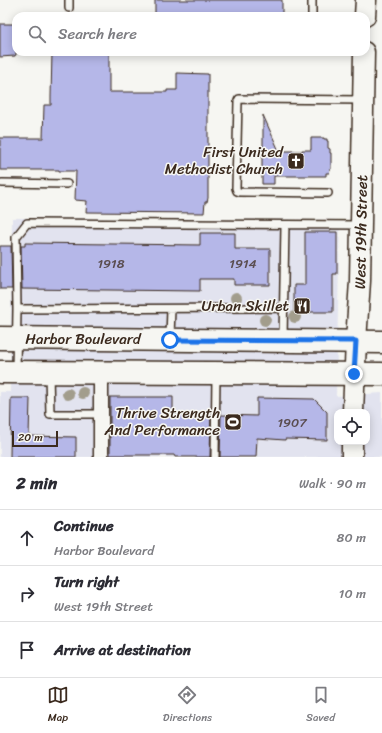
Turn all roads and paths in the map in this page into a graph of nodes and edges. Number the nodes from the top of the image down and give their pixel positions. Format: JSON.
{"nodes":[{"id":1,"x":69,"y":0,"type":"edge"},
{"id":2,"x":312,"y":0,"type":"edge"},
{"id":3,"x":366,"y":0,"type":"edge"},
{"id":4,"x":69,"y":8,"type":"dead end"},
{"id":5,"x":312,"y":12,"type":"edge"},
{"id":6,"x":365,"y":12,"type":"edge"},
{"id":7,"x":364,"y":56,"type":"edge"},
{"id":8,"x":363,"y":100,"type":"junction"},
{"id":9,"x":2,"y":183,"type":"dead end"},
{"id":10,"x":67,"y":184,"type":"dead end"},
{"id":11,"x":328,"y":193,"type":"dead end"},
{"id":12,"x":284,"y":225,"type":"junction"},
{"id":13,"x":361,"y":225,"type":"junction"},
{"id":14,"x":171,"y":308,"type":"junction"},
{"id":15,"x":284,"y":308,"type":"junction"},
{"id":16,"x":16,"y":310,"type":"junction"},
{"id":17,"x":8,"y":338,"type":"edge"},
{"id":18,"x":170,"y":340,"type":"junction"},
{"id":19,"x":283,"y":341,"type":"junction"},
{"id":20,"x":356,"y":341,"type":"junction"},
{"id":21,"x":382,"y":342,"type":"edge"},
{"id":22,"x":8,"y":372,"type":"edge"},
{"id":23,"x":49,"y":372,"type":"junction"},
{"id":24,"x":101,"y":373,"type":"junction"},
{"id":25,"x":216,"y":374,"type":"junction"},
{"id":26,"x":354,"y":374,"type":"junction"},
{"id":27,"x":382,"y":374,"type":"edge"},
{"id":28,"x":353,"y":409,"type":"edge"},
{"id":29,"x":101,"y":414,"type":"junction"},
{"id":30,"x":352,"y":445,"type":"edge"},
{"id":31,"x":101,"y":457,"type":"edge"},
{"id":32,"x":216,"y":457,"type":"edge"},
{"id":33,"x":352,"y":457,"type":"edge"}],
"edges":[{"from":1,"to":4,"type":"lane"},
{"from":2,"to":5,"type":"lane"},
{"from":3,"to":6,"type":"main road"},
{"from":7,"to":8,"type":"main road","name":"West 19th Street"},
{"from":8,"to":11,"type":"lane"},
{"from":8,"to":13,"type":"main road","name":"West 19th Street"},
{"from":9,"to":10,"type":"lane"},
{"from":12,"to":13,"type":"lane"},
{"from":12,"to":15,"type":"lane"},
{"from":12,"to":16,"type":"lane"},
{"from":13,"to":20,"type":"main road","name":"West 19th Street"},
{"from":14,"to":15,"type":"lane"},
{"from":14,"to":16,"type":"lane"},
{"from":14,"to":18,"type":"lane"},
{"from":15,"to":19,"type":"lane"},
{"from":16,"to":17,"type":"lane"},
{"from":17,"to":18,"type":"main road","name":"Harbor Boulevard"},
{"from":17,"to":22,"type":"lane"},
{"from":18,"to":19,"type":"main road","name":"Harbor Boulevard"},
{"from":19,"to":20,"type":"main road","name":"Harbor Boulevard"},
{"from":20,"to":21,"type":"main road","name":"Harbor Boulevard"},
{"from":20,"to":26,"type":"main road","name":"West 19th Street"},
{"from":22,"to":23,"type":"main road"},
{"from":23,"to":24,"type":"main road"},
{"from":23,"to":29,"type":"lane"},
{"from":24,"to":25,"type":"main road"},
{"from":24,"to":29,"type":"street"},
{"from":25,"to":26,"type":"main road"},
{"from":25,"to":32,"type":"lane"},
{"from":26,"to":27,"type":"main road"},
{"from":26,"to":28,"type":"main road","name":"West 19th Street"},
{"from":29,"to":31,"type":"street"},
{"from":30,"to":33,"type":"main road"}]}
